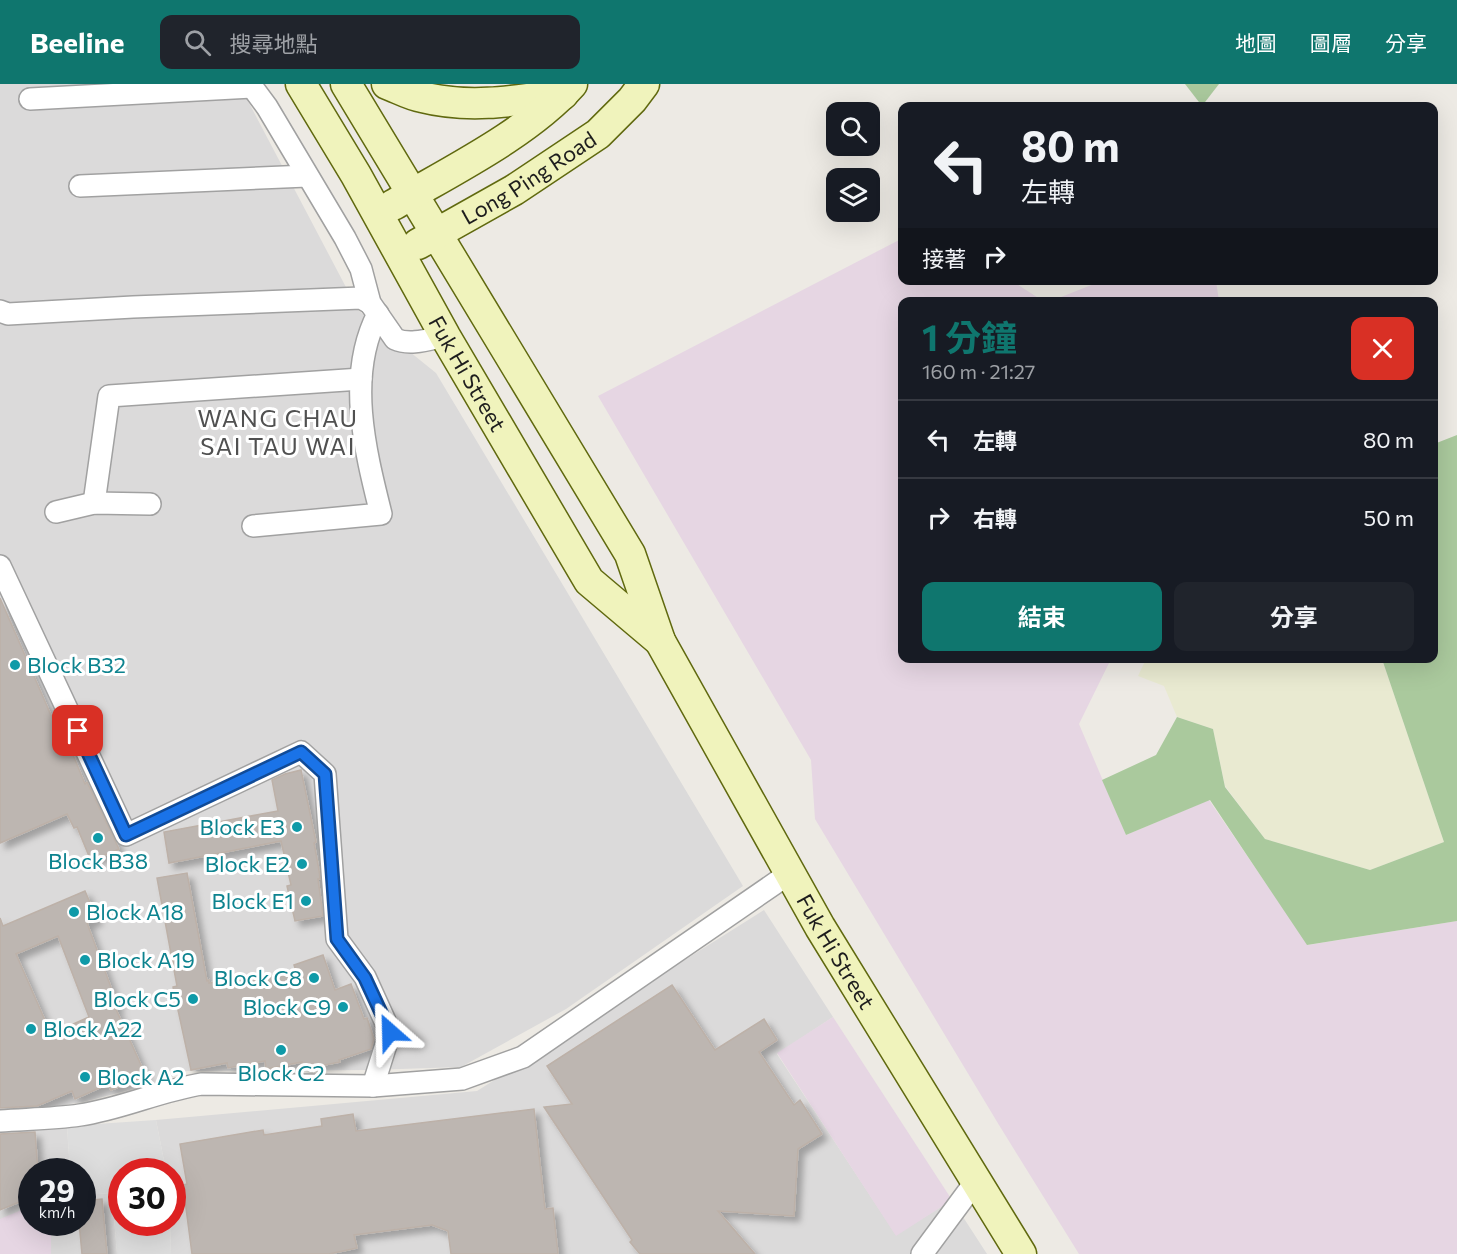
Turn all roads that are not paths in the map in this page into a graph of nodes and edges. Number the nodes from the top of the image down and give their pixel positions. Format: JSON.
{"nodes":[{"id":1,"x":301,"y":84,"type":"edge"},
{"id":2,"x":346,"y":84,"type":"edge"},
{"id":3,"x":387,"y":84,"type":"edge"},
{"id":4,"x":644,"y":84,"type":"edge"},
{"id":5,"x":251,"y":86,"type":"edge"},
{"id":6,"x":567,"y":89,"type":"edge"},
{"id":7,"x":30,"y":99,"type":"dead end"},
{"id":8,"x":307,"y":176,"type":"junction"},
{"id":9,"x":80,"y":186,"type":"dead end"},
{"id":10,"x":411,"y":194,"type":"junction"},
{"id":11,"x":377,"y":214,"type":"junction"},
{"id":12,"x":435,"y":235,"type":"junction"},
{"id":13,"x":400,"y":254,"type":"junction"},
{"id":14,"x":374,"y":308,"type":"junction"},
{"id":15,"x":0,"y":311,"type":"edge"},
{"id":16,"x":445,"y":336,"type":"junction"},
{"id":17,"x":361,"y":379,"type":"junction"},
{"id":18,"x":94,"y":503,"type":"junction"},
{"id":19,"x":150,"y":504,"type":"dead end"},
{"id":20,"x":56,"y":512,"type":"dead end"},
{"id":21,"x":253,"y":526,"type":"dead end"},
{"id":22,"x":0,"y":566,"type":"edge"},
{"id":23,"x":660,"y":641,"type":"junction"},
{"id":24,"x":790,"y":873,"type":"junction"},
{"id":25,"x":373,"y":1086,"type":"junction"},
{"id":26,"x":0,"y":1121,"type":"edge"},
{"id":27,"x":976,"y":1181,"type":"junction"},
{"id":28,"x":922,"y":1254,"type":"edge"},
{"id":29,"x":1021,"y":1254,"type":"edge"}],
"edges":[{"from":1,"to":11,"type":"street","name":"Fuk Hi Street"},
{"from":2,"to":10,"type":"street","name":"Fuk Hi Street"},
{"from":3,"to":6,"type":"street"},
{"from":4,"to":12,"type":"street","name":"Long Ping Road"},
{"from":5,"to":7,"type":"street"},
{"from":5,"to":8,"type":"street"},
{"from":6,"to":10,"type":"street","name":"Long Ping Road"},
{"from":8,"to":9,"type":"street"},
{"from":8,"to":14,"type":"street"},
{"from":10,"to":11,"type":"street","name":"Long Ping Road"},
{"from":10,"to":12,"type":"street","name":"Fuk Hi Street"},
{"from":11,"to":13,"type":"street","name":"Fuk Hi Street"},
{"from":12,"to":13,"type":"street","name":"Long Ping Road"},
{"from":12,"to":23,"type":"street","name":"Fuk Hi Street"},
{"from":13,"to":16,"type":"street","name":"Fuk Hi Street"},
{"from":14,"to":15,"type":"street"},
{"from":14,"to":16,"type":"street"},
{"from":14,"to":17,"type":"street"},
{"from":16,"to":23,"type":"street","name":"Fuk Hi Street"},
{"from":17,"to":18,"type":"street"},
{"from":17,"to":21,"type":"street"},
{"from":18,"to":19,"type":"street"},
{"from":18,"to":20,"type":"street"},
{"from":22,"to":25,"type":"street"},
{"from":23,"to":24,"type":"street","name":"Fuk Hi Street"},
{"from":24,"to":25,"type":"street"},
{"from":24,"to":27,"type":"street","name":"Fuk Hi Street"},
{"from":25,"to":26,"type":"street"},
{"from":27,"to":28,"type":"street"},
{"from":27,"to":29,"type":"street","name":"Fuk Hi Street"}]}
